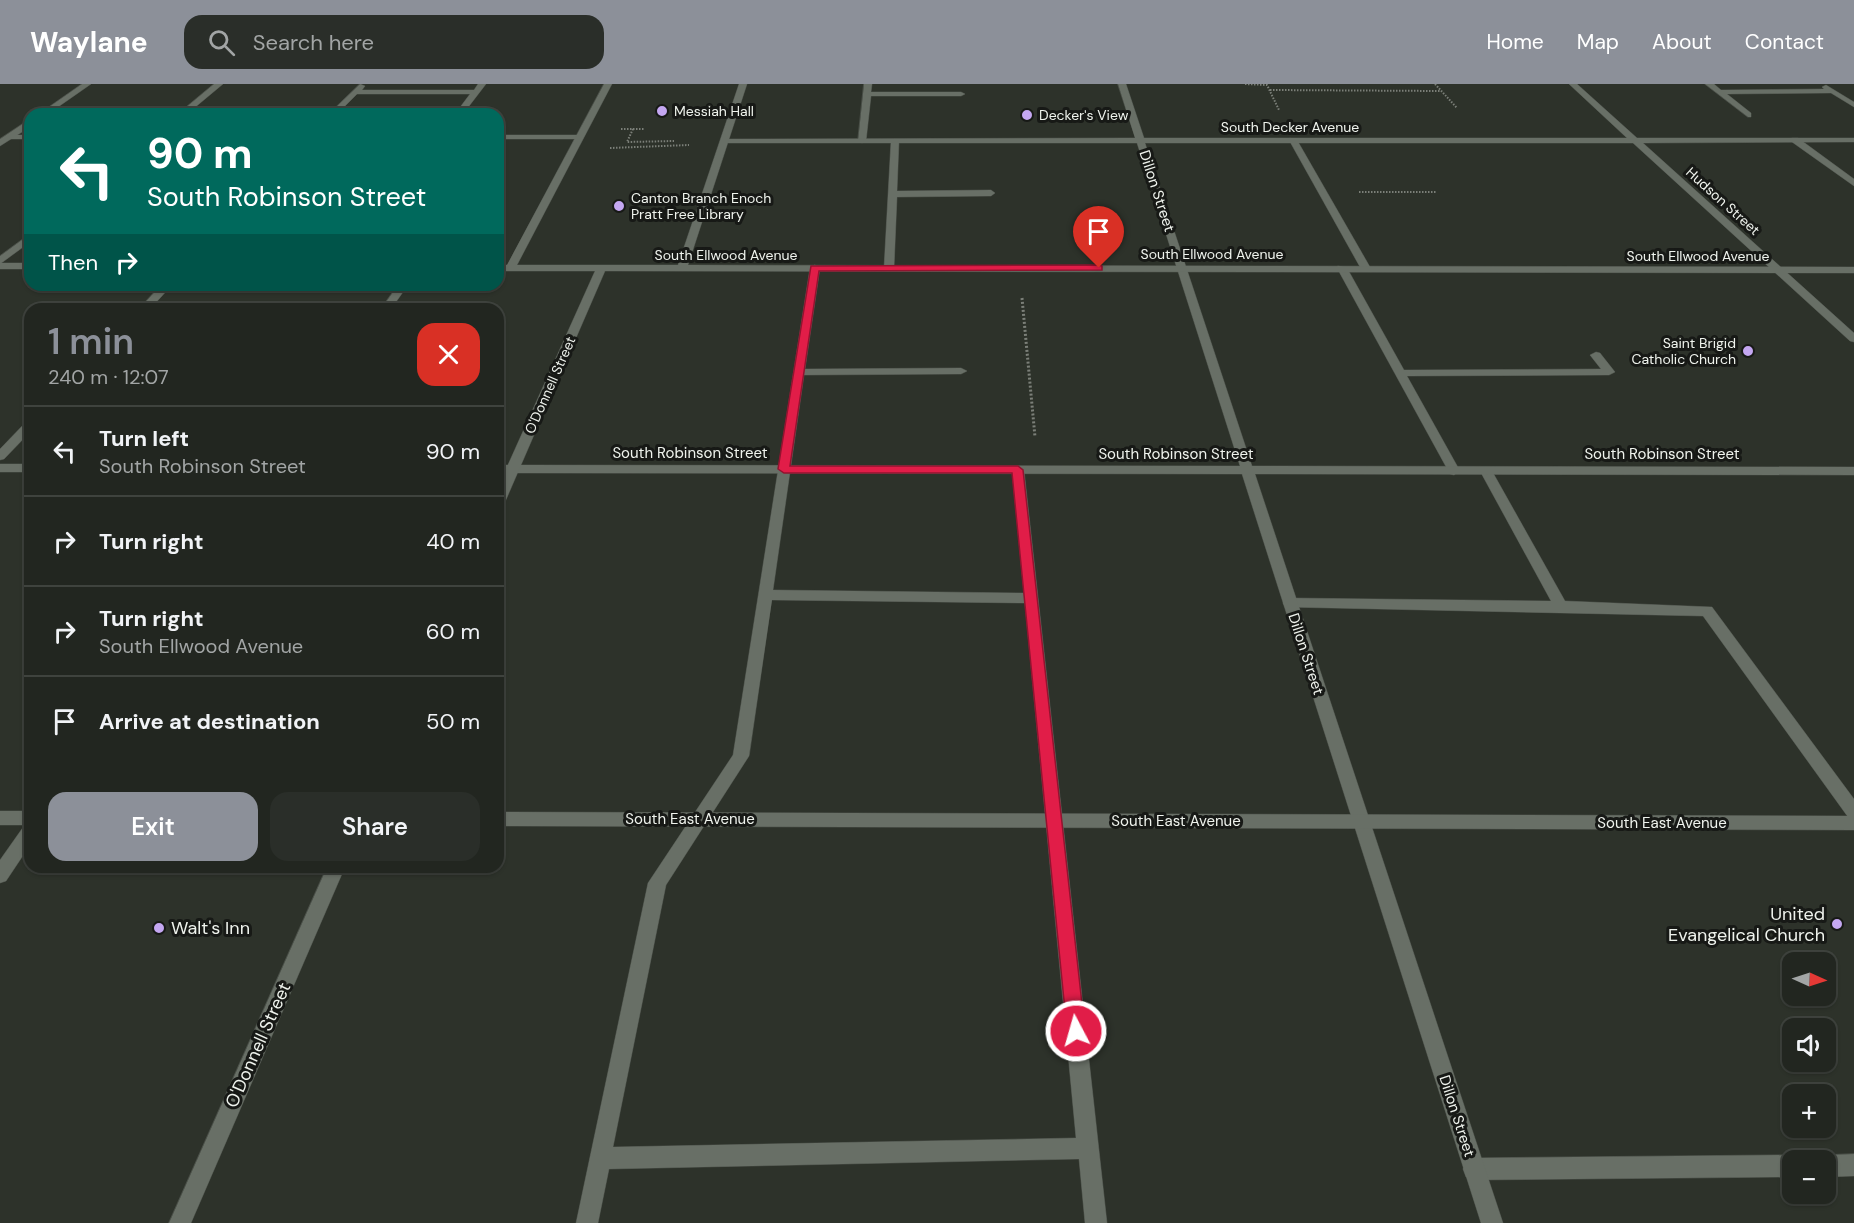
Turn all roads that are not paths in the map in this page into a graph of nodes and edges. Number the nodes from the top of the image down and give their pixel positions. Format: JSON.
{"nodes":[{"id":1,"x":87,"y":84,"type":"edge"},
{"id":2,"x":219,"y":84,"type":"edge"},
{"id":3,"x":363,"y":84,"type":"edge"},
{"id":4,"x":482,"y":84,"type":"edge"},
{"id":5,"x":608,"y":84,"type":"edge"},
{"id":6,"x":743,"y":84,"type":"edge"},
{"id":7,"x":868,"y":84,"type":"edge"},
{"id":8,"x":1122,"y":84,"type":"edge"},
{"id":9,"x":1573,"y":84,"type":"edge"},
{"id":10,"x":1708,"y":84,"type":"edge"},
{"id":11,"x":1822,"y":84,"type":"edge"},
{"id":12,"x":354,"y":92,"type":"junction"},
{"id":13,"x":476,"y":92,"type":"junction"},
{"id":14,"x":1719,"y":92,"type":"junction"},
{"id":15,"x":1833,"y":92,"type":"junction"},
{"id":16,"x":867,"y":94,"type":"junction"},
{"id":17,"x":961,"y":94,"type":"dead end"},
{"id":18,"x":1854,"y":105,"type":"edge"},
{"id":19,"x":52,"y":108,"type":"edge"},
{"id":20,"x":189,"y":108,"type":"edge"},
{"id":21,"x":339,"y":108,"type":"edge"},
{"id":22,"x":464,"y":108,"type":"edge"},
{"id":23,"x":1748,"y":115,"type":"dead end"},
{"id":24,"x":24,"y":127,"type":"edge"},
{"id":25,"x":10,"y":137,"type":"junction"},
{"id":26,"x":24,"y":137,"type":"edge"},
{"id":27,"x":504,"y":137,"type":"edge"},
{"id":28,"x":578,"y":137,"type":"junction"},
{"id":29,"x":1634,"y":139,"type":"junction"},
{"id":30,"x":1140,"y":140,"type":"junction"},
{"id":31,"x":1293,"y":140,"type":"junction"},
{"id":32,"x":1795,"y":140,"type":"junction"},
{"id":33,"x":1854,"y":140,"type":"edge"},
{"id":34,"x":726,"y":141,"type":"junction"},
{"id":35,"x":862,"y":141,"type":"junction"},
{"id":36,"x":895,"y":141,"type":"junction"},
{"id":37,"x":0,"y":143,"type":"edge"},
{"id":38,"x":1854,"y":183,"type":"edge"},
{"id":39,"x":991,"y":193,"type":"dead end"},
{"id":40,"x":892,"y":194,"type":"junction"},
{"id":41,"x":24,"y":242,"type":"edge"},
{"id":42,"x":0,"y":264,"type":"edge"},
{"id":43,"x":24,"y":266,"type":"edge"},
{"id":44,"x":1365,"y":267,"type":"junction"},
{"id":45,"x":504,"y":268,"type":"edge"},
{"id":46,"x":510,"y":268,"type":"junction"},
{"id":47,"x":601,"y":268,"type":"junction"},
{"id":48,"x":682,"y":268,"type":"junction"},
{"id":49,"x":814,"y":268,"type":"junction"},
{"id":50,"x":889,"y":268,"type":"junction"},
{"id":51,"x":1181,"y":268,"type":"junction"},
{"id":52,"x":1342,"y":268,"type":"junction"},
{"id":53,"x":1777,"y":270,"type":"junction"},
{"id":54,"x":1854,"y":270,"type":"edge"},
{"id":55,"x":161,"y":291,"type":"edge"},
{"id":56,"x":150,"y":303,"type":"edge"},
{"id":57,"x":1854,"y":339,"type":"edge"},
{"id":58,"x":1596,"y":355,"type":"dead end"},
{"id":59,"x":961,"y":371,"type":"dead end"},
{"id":60,"x":799,"y":372,"type":"junction"},
{"id":61,"x":1401,"y":373,"type":"junction"},
{"id":62,"x":24,"y":432,"type":"edge"},
{"id":63,"x":0,"y":456,"type":"edge"},
{"id":64,"x":0,"y":468,"type":"edge"},
{"id":65,"x":24,"y":468,"type":"edge"},
{"id":66,"x":504,"y":469,"type":"edge"},
{"id":67,"x":513,"y":469,"type":"junction"},
{"id":68,"x":784,"y":469,"type":"junction"},
{"id":69,"x":1018,"y":470,"type":"junction"},
{"id":70,"x":1247,"y":470,"type":"junction"},
{"id":71,"x":1454,"y":471,"type":"junction"},
{"id":72,"x":1486,"y":471,"type":"junction"},
{"id":73,"x":1854,"y":471,"type":"edge"},
{"id":74,"x":504,"y":489,"type":"edge"},
{"id":75,"x":765,"y":595,"type":"junction"},
{"id":76,"x":1031,"y":598,"type":"junction"},
{"id":77,"x":1290,"y":603,"type":"junction"},
{"id":78,"x":1561,"y":606,"type":"junction"},
{"id":79,"x":1854,"y":812,"type":"edge"},
{"id":80,"x":0,"y":818,"type":"edge"},
{"id":81,"x":24,"y":818,"type":"edge"},
{"id":82,"x":504,"y":819,"type":"edge"},
{"id":83,"x":700,"y":819,"type":"junction"},
{"id":84,"x":1054,"y":820,"type":"junction"},
{"id":85,"x":1361,"y":822,"type":"junction"},
{"id":86,"x":1854,"y":823,"type":"edge"},
{"id":87,"x":24,"y":840,"type":"edge"},
{"id":88,"x":333,"y":873,"type":"edge"},
{"id":89,"x":0,"y":875,"type":"edge"},
{"id":90,"x":1088,"y":1148,"type":"junction"},
{"id":91,"x":600,"y":1158,"type":"junction"},
{"id":92,"x":1854,"y":1165,"type":"edge"},
{"id":93,"x":1782,"y":1166,"type":"edge"},
{"id":94,"x":1836,"y":1166,"type":"edge"},
{"id":95,"x":1474,"y":1168,"type":"junction"},
{"id":96,"x":180,"y":1223,"type":"edge"},
{"id":97,"x":587,"y":1223,"type":"edge"},
{"id":98,"x":1096,"y":1223,"type":"edge"},
{"id":99,"x":1492,"y":1223,"type":"edge"}],
"edges":[{"from":1,"to":19,"type":"street"},
{"from":2,"to":20,"type":"street"},
{"from":3,"to":12,"type":"street"},
{"from":4,"to":13,"type":"street"},
{"from":5,"to":28,"type":"street"},
{"from":6,"to":34,"type":"street"},
{"from":7,"to":16,"type":"street"},
{"from":8,"to":30,"type":"street","name":"Dillon Street"},
{"from":9,"to":29,"type":"street","name":"Hudson Street"},
{"from":10,"to":14,"type":"street"},
{"from":11,"to":15,"type":"street"},
{"from":12,"to":13,"type":"street"},
{"from":12,"to":21,"type":"street"},
{"from":13,"to":22,"type":"street"},
{"from":14,"to":15,"type":"street"},
{"from":14,"to":23,"type":"street"},
{"from":15,"to":18,"type":"street"},
{"from":16,"to":17,"type":"street"},
{"from":16,"to":35,"type":"street"},
{"from":24,"to":25,"type":"street"},
{"from":25,"to":26,"type":"street"},
{"from":25,"to":37,"type":"street"},
{"from":27,"to":28,"type":"street"},
{"from":28,"to":46,"type":"street"},
{"from":29,"to":31,"type":"street","name":"South Decker Avenue"},
{"from":29,"to":32,"type":"street","name":"South Decker Avenue"},
{"from":29,"to":53,"type":"street","name":"Hudson Street"},
{"from":30,"to":31,"type":"street","name":"South Decker Avenue"},
{"from":30,"to":36,"type":"street","name":"South Decker Avenue"},
{"from":30,"to":51,"type":"street","name":"Dillon Street"},
{"from":31,"to":44,"type":"street"},
{"from":32,"to":33,"type":"street","name":"South Decker Avenue"},
{"from":32,"to":38,"type":"street"},
{"from":34,"to":35,"type":"street","name":"South Decker Avenue"},
{"from":34,"to":48,"type":"street"},
{"from":35,"to":36,"type":"street","name":"South Decker Avenue"},
{"from":36,"to":40,"type":"street"},
{"from":39,"to":40,"type":"street"},
{"from":40,"to":50,"type":"street"},
{"from":41,"to":42,"type":"street"},
{"from":42,"to":43,"type":"street"},
{"from":44,"to":52,"type":"street","name":"South Ellwood Avenue"},
{"from":44,"to":53,"type":"street","name":"South Ellwood Avenue"},
{"from":45,"to":46,"type":"street","name":"South Ellwood Avenue"},
{"from":46,"to":47,"type":"street","name":"South Ellwood Avenue"},
{"from":47,"to":48,"type":"street","name":"South Ellwood Avenue"},
{"from":47,"to":67,"type":"street","name":"O'Donnell Street"},
{"from":48,"to":49,"type":"street","name":"South Ellwood Avenue"},
{"from":49,"to":50,"type":"street","name":"South Ellwood Avenue"},
{"from":49,"to":60,"type":"street"},
{"from":50,"to":51,"type":"street","name":"South Ellwood Avenue"},
{"from":51,"to":52,"type":"street","name":"South Ellwood Avenue"},
{"from":51,"to":70,"type":"street","name":"Dillon Street"},
{"from":52,"to":61,"type":"street"},
{"from":53,"to":54,"type":"street","name":"South Ellwood Avenue"},
{"from":53,"to":57,"type":"street","name":"Hudson Street"},
{"from":55,"to":56,"type":"street"},
{"from":58,"to":61,"type":"street"},
{"from":59,"to":60,"type":"street"},
{"from":60,"to":68,"type":"street"},
{"from":61,"to":71,"type":"street"},
{"from":62,"to":63,"type":"street"},
{"from":64,"to":65,"type":"street"},
{"from":66,"to":67,"type":"street","name":"South Robinson Street"},
{"from":67,"to":68,"type":"street","name":"South Robinson Street"},
{"from":67,"to":74,"type":"street","name":"O'Donnell Street"},
{"from":68,"to":69,"type":"street","name":"South Robinson Street"},
{"from":68,"to":75,"type":"street"},
{"from":69,"to":70,"type":"street","name":"South Robinson Street"},
{"from":69,"to":76,"type":"street"},
{"from":70,"to":71,"type":"street","name":"South Robinson Street"},
{"from":70,"to":77,"type":"street","name":"Dillon Street"},
{"from":71,"to":72,"type":"street","name":"South Robinson Street"},
{"from":72,"to":73,"type":"street","name":"South Robinson Street"},
{"from":72,"to":78,"type":"street"},
{"from":75,"to":76,"type":"street"},
{"from":75,"to":83,"type":"street"},
{"from":76,"to":84,"type":"street"},
{"from":77,"to":78,"type":"street"},
{"from":77,"to":85,"type":"street","name":"Dillon Street"},
{"from":78,"to":79,"type":"street"},
{"from":80,"to":81,"type":"street"},
{"from":82,"to":83,"type":"street","name":"South East Avenue"},
{"from":83,"to":84,"type":"street","name":"South East Avenue"},
{"from":83,"to":91,"type":"street"},
{"from":84,"to":85,"type":"street","name":"South East Avenue"},
{"from":84,"to":90,"type":"street"},
{"from":85,"to":86,"type":"street","name":"South East Avenue"},
{"from":85,"to":95,"type":"street","name":"Dillon Street"},
{"from":87,"to":89,"type":"street"},
{"from":88,"to":96,"type":"street","name":"O'Donnell Street"},
{"from":90,"to":91,"type":"street"},
{"from":90,"to":98,"type":"street"},
{"from":91,"to":97,"type":"street"},
{"from":92,"to":94,"type":"street"},
{"from":93,"to":95,"type":"street"},
{"from":95,"to":99,"type":"street","name":"Dillon Street"}]}
